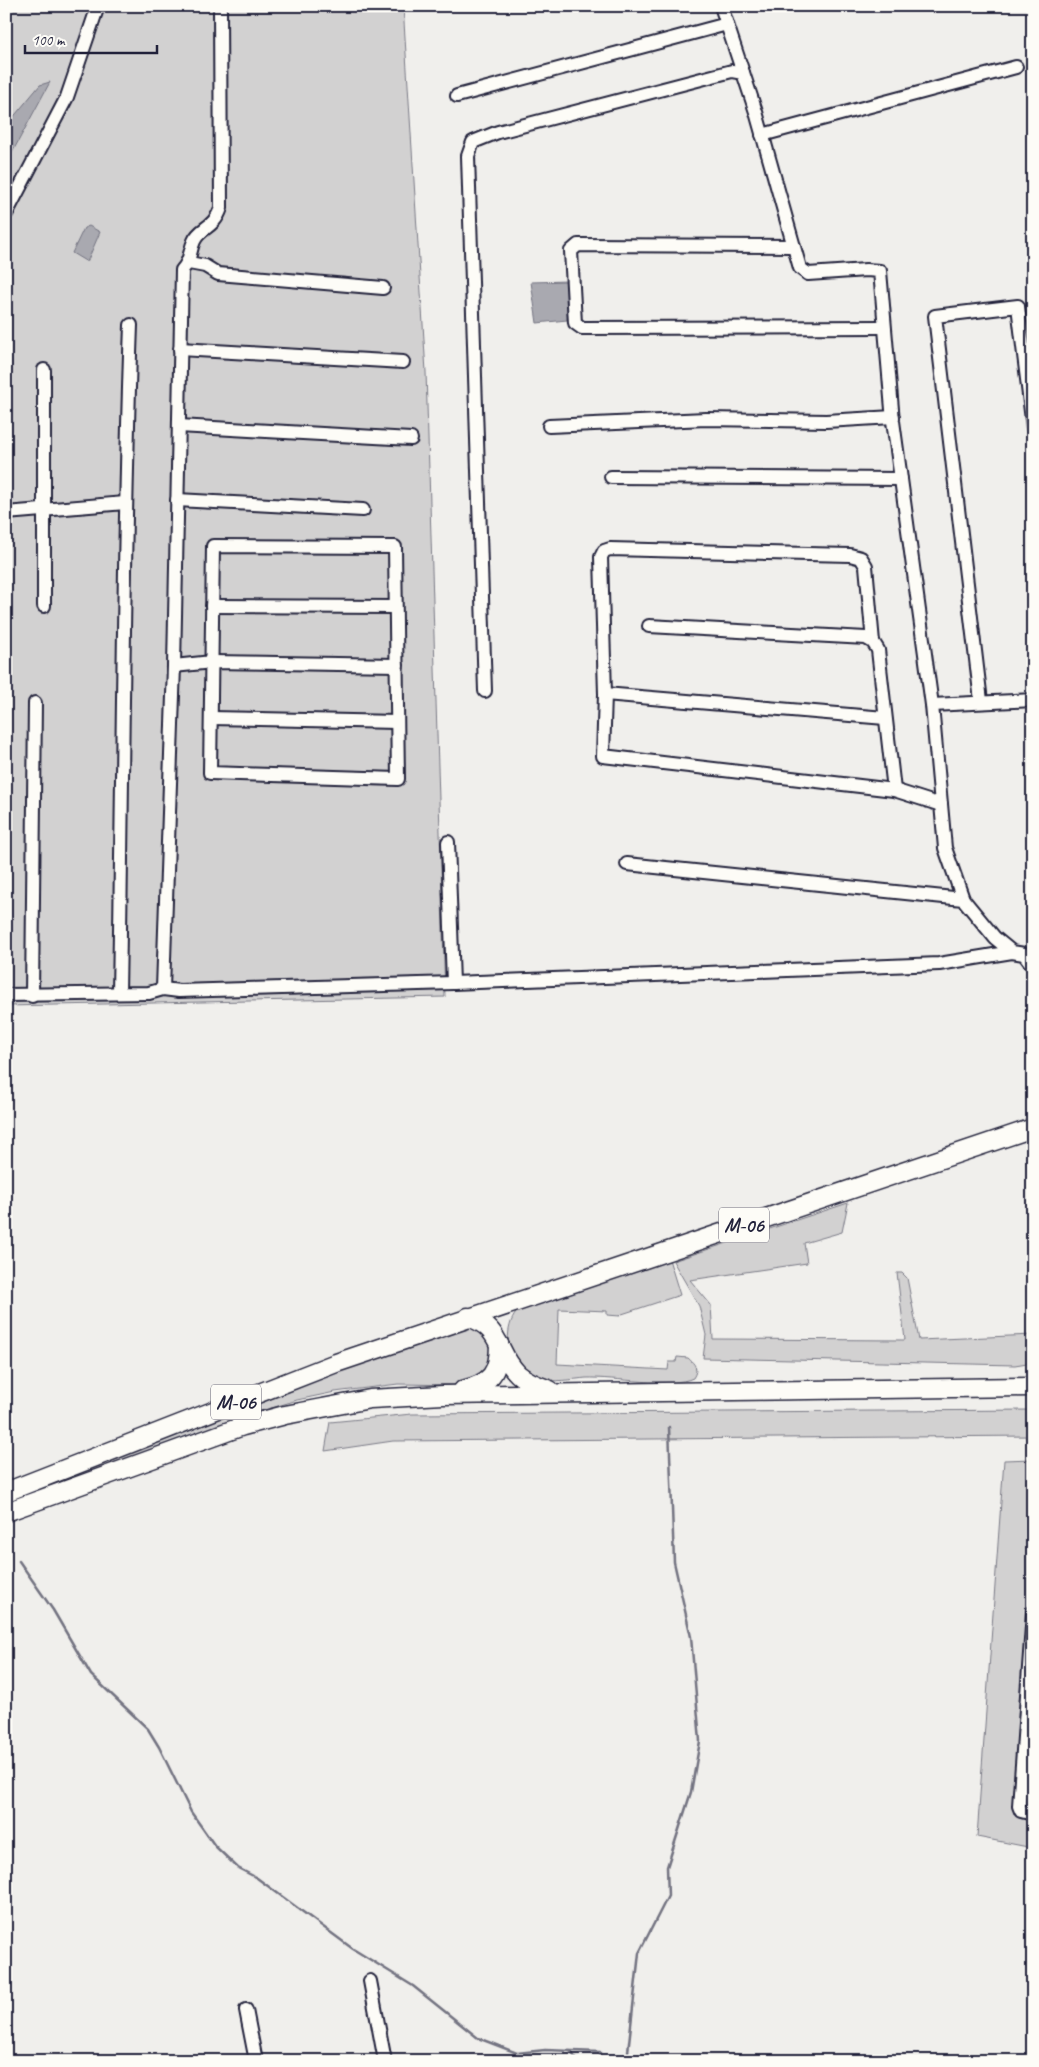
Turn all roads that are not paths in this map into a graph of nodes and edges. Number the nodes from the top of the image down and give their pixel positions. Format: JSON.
{"nodes":[{"id":1,"x":98,"y":6,"type":"edge"},
{"id":2,"x":220,"y":6,"type":"edge"},
{"id":3,"x":722,"y":6,"type":"edge"},
{"id":4,"x":728,"y":24,"type":"junction"},
{"id":5,"x":1016,"y":67,"type":"dead end"},
{"id":6,"x":744,"y":73,"type":"junction"},
{"id":7,"x":457,"y":96,"type":"dead end"},
{"id":8,"x":762,"y":135,"type":"junction"},
{"id":9,"x":6,"y":214,"type":"edge"},
{"id":10,"x":792,"y":246,"type":"junction"},
{"id":11,"x":189,"y":263,"type":"junction"},
{"id":12,"x":383,"y":288,"type":"dead end"},
{"id":13,"x":131,"y":325,"type":"dead end"},
{"id":14,"x":884,"y":327,"type":"junction"},
{"id":15,"x":180,"y":349,"type":"junction"},
{"id":16,"x":403,"y":362,"type":"dead end"},
{"id":17,"x":44,"y":370,"type":"dead end"},
{"id":18,"x":893,"y":417,"type":"junction"},
{"id":19,"x":178,"y":426,"type":"junction"},
{"id":20,"x":549,"y":426,"type":"dead end"},
{"id":21,"x":1033,"y":428,"type":"edge"},
{"id":22,"x":411,"y":439,"type":"dead end"},
{"id":23,"x":611,"y":477,"type":"dead end"},
{"id":24,"x":901,"y":479,"type":"junction"},
{"id":25,"x":177,"y":500,"type":"junction"},
{"id":26,"x":125,"y":503,"type":"junction"},
{"id":27,"x":45,"y":510,"type":"junction"},
{"id":28,"x":363,"y":510,"type":"dead end"},
{"id":29,"x":6,"y":513,"type":"edge"},
{"id":30,"x":44,"y":606,"type":"dead end"},
{"id":31,"x":212,"y":606,"type":"junction"},
{"id":32,"x":395,"y":607,"type":"junction"},
{"id":33,"x":649,"y":626,"type":"dead end"},
{"id":34,"x":873,"y":642,"type":"junction"},
{"id":35,"x":212,"y":662,"type":"junction"},
{"id":36,"x":397,"y":665,"type":"junction"},
{"id":37,"x":174,"y":666,"type":"junction"},
{"id":38,"x":485,"y":691,"type":"dead end"},
{"id":39,"x":605,"y":694,"type":"junction"},
{"id":40,"x":1033,"y":700,"type":"edge"},
{"id":41,"x":980,"y":701,"type":"junction"},
{"id":42,"x":36,"y":703,"type":"dead end"},
{"id":43,"x":932,"y":705,"type":"junction"},
{"id":44,"x":211,"y":718,"type":"junction"},
{"id":45,"x":885,"y":718,"type":"junction"},
{"id":46,"x":397,"y":722,"type":"junction"},
{"id":47,"x":894,"y":790,"type":"junction"},
{"id":48,"x":941,"y":805,"type":"junction"},
{"id":49,"x":448,"y":842,"type":"dead end"},
{"id":50,"x":627,"y":864,"type":"dead end"},
{"id":51,"x":963,"y":899,"type":"junction"},
{"id":52,"x":1023,"y":953,"type":"edge"},
{"id":53,"x":1033,"y":966,"type":"edge"},
{"id":54,"x":453,"y":983,"type":"junction"},
{"id":55,"x":163,"y":989,"type":"junction"},
{"id":56,"x":119,"y":993,"type":"junction"},
{"id":57,"x":6,"y":995,"type":"edge"},
{"id":58,"x":32,"y":996,"type":"junction"},
{"id":59,"x":1033,"y":1119,"type":"edge"},
{"id":60,"x":1026,"y":1130,"type":"edge"},
{"id":61,"x":468,"y":1317,"type":"junction"},
{"id":62,"x":500,"y":1344,"type":"junction"},
{"id":63,"x":1033,"y":1387,"type":"edge"},
{"id":64,"x":558,"y":1393,"type":"junction"},
{"id":65,"x":443,"y":1395,"type":"junction"},
{"id":66,"x":6,"y":1492,"type":"edge"},
{"id":67,"x":6,"y":1512,"type":"edge"},
{"id":68,"x":1033,"y":1612,"type":"edge"},
{"id":69,"x":1033,"y":1814,"type":"edge"},
{"id":70,"x":370,"y":1981,"type":"dead end"},
{"id":71,"x":246,"y":2010,"type":"dead end"},
{"id":72,"x":256,"y":2061,"type":"edge"},
{"id":73,"x":385,"y":2061,"type":"edge"}],
"edges":[{"from":1,"to":9,"type":"street"},
{"from":2,"to":11,"type":"street"},
{"from":3,"to":4,"type":"street"},
{"from":4,"to":6,"type":"street"},
{"from":4,"to":7,"type":"street"},
{"from":5,"to":8,"type":"street"},
{"from":6,"to":8,"type":"street"},
{"from":6,"to":38,"type":"street"},
{"from":8,"to":10,"type":"street"},
{"from":10,"to":14,"type":"street"},
{"from":10,"to":14,"type":"street"},
{"from":11,"to":12,"type":"street"},
{"from":11,"to":15,"type":"street"},
{"from":13,"to":26,"type":"street"},
{"from":14,"to":18,"type":"street"},
{"from":15,"to":16,"type":"street"},
{"from":15,"to":19,"type":"street"},
{"from":17,"to":27,"type":"street"},
{"from":18,"to":20,"type":"street"},
{"from":18,"to":24,"type":"street"},
{"from":19,"to":22,"type":"street"},
{"from":19,"to":25,"type":"street"},
{"from":21,"to":41,"type":"street"},
{"from":23,"to":24,"type":"street"},
{"from":24,"to":43,"type":"street"},
{"from":25,"to":28,"type":"street"},
{"from":25,"to":37,"type":"street"},
{"from":26,"to":27,"type":"street"},
{"from":26,"to":56,"type":"street"},
{"from":27,"to":29,"type":"street"},
{"from":27,"to":30,"type":"street"},
{"from":31,"to":32,"type":"street"},
{"from":31,"to":32,"type":"street"},
{"from":31,"to":35,"type":"street"},
{"from":32,"to":36,"type":"street"},
{"from":33,"to":34,"type":"street"},
{"from":34,"to":39,"type":"street"},
{"from":34,"to":45,"type":"street"},
{"from":35,"to":36,"type":"street"},
{"from":35,"to":37,"type":"street"},
{"from":35,"to":44,"type":"street"},
{"from":36,"to":46,"type":"street"},
{"from":37,"to":55,"type":"street"},
{"from":39,"to":45,"type":"street"},
{"from":39,"to":47,"type":"street"},
{"from":40,"to":41,"type":"street"},
{"from":41,"to":43,"type":"street"},
{"from":42,"to":58,"type":"street"},
{"from":43,"to":48,"type":"street"},
{"from":44,"to":46,"type":"street"},
{"from":44,"to":46,"type":"street"},
{"from":45,"to":47,"type":"street"},
{"from":47,"to":48,"type":"street"},
{"from":48,"to":51,"type":"street"},
{"from":49,"to":54,"type":"street"},
{"from":50,"to":51,"type":"street"},
{"from":51,"to":52,"type":"street"},
{"from":52,"to":53,"type":"street"},
{"from":52,"to":54,"type":"street"},
{"from":54,"to":55,"type":"street"},
{"from":55,"to":56,"type":"street"},
{"from":56,"to":58,"type":"street"},
{"from":57,"to":58,"type":"street"},
{"from":59,"to":60,"type":"street"},
{"from":60,"to":61,"type":"highway","number":"М-06"},
{"from":61,"to":62,"type":"highway"},
{"from":61,"to":66,"type":"highway","number":"М-06"},
{"from":62,"to":64,"type":"highway"},
{"from":62,"to":65,"type":"highway"},
{"from":63,"to":64,"type":"highway","number":"М-06"},
{"from":64,"to":65,"type":"highway","number":"М-06"},
{"from":65,"to":67,"type":"highway","number":"М-06"},
{"from":68,"to":69,"type":"street"},
{"from":70,"to":73,"type":"street"},
{"from":71,"to":72,"type":"street"}]}
